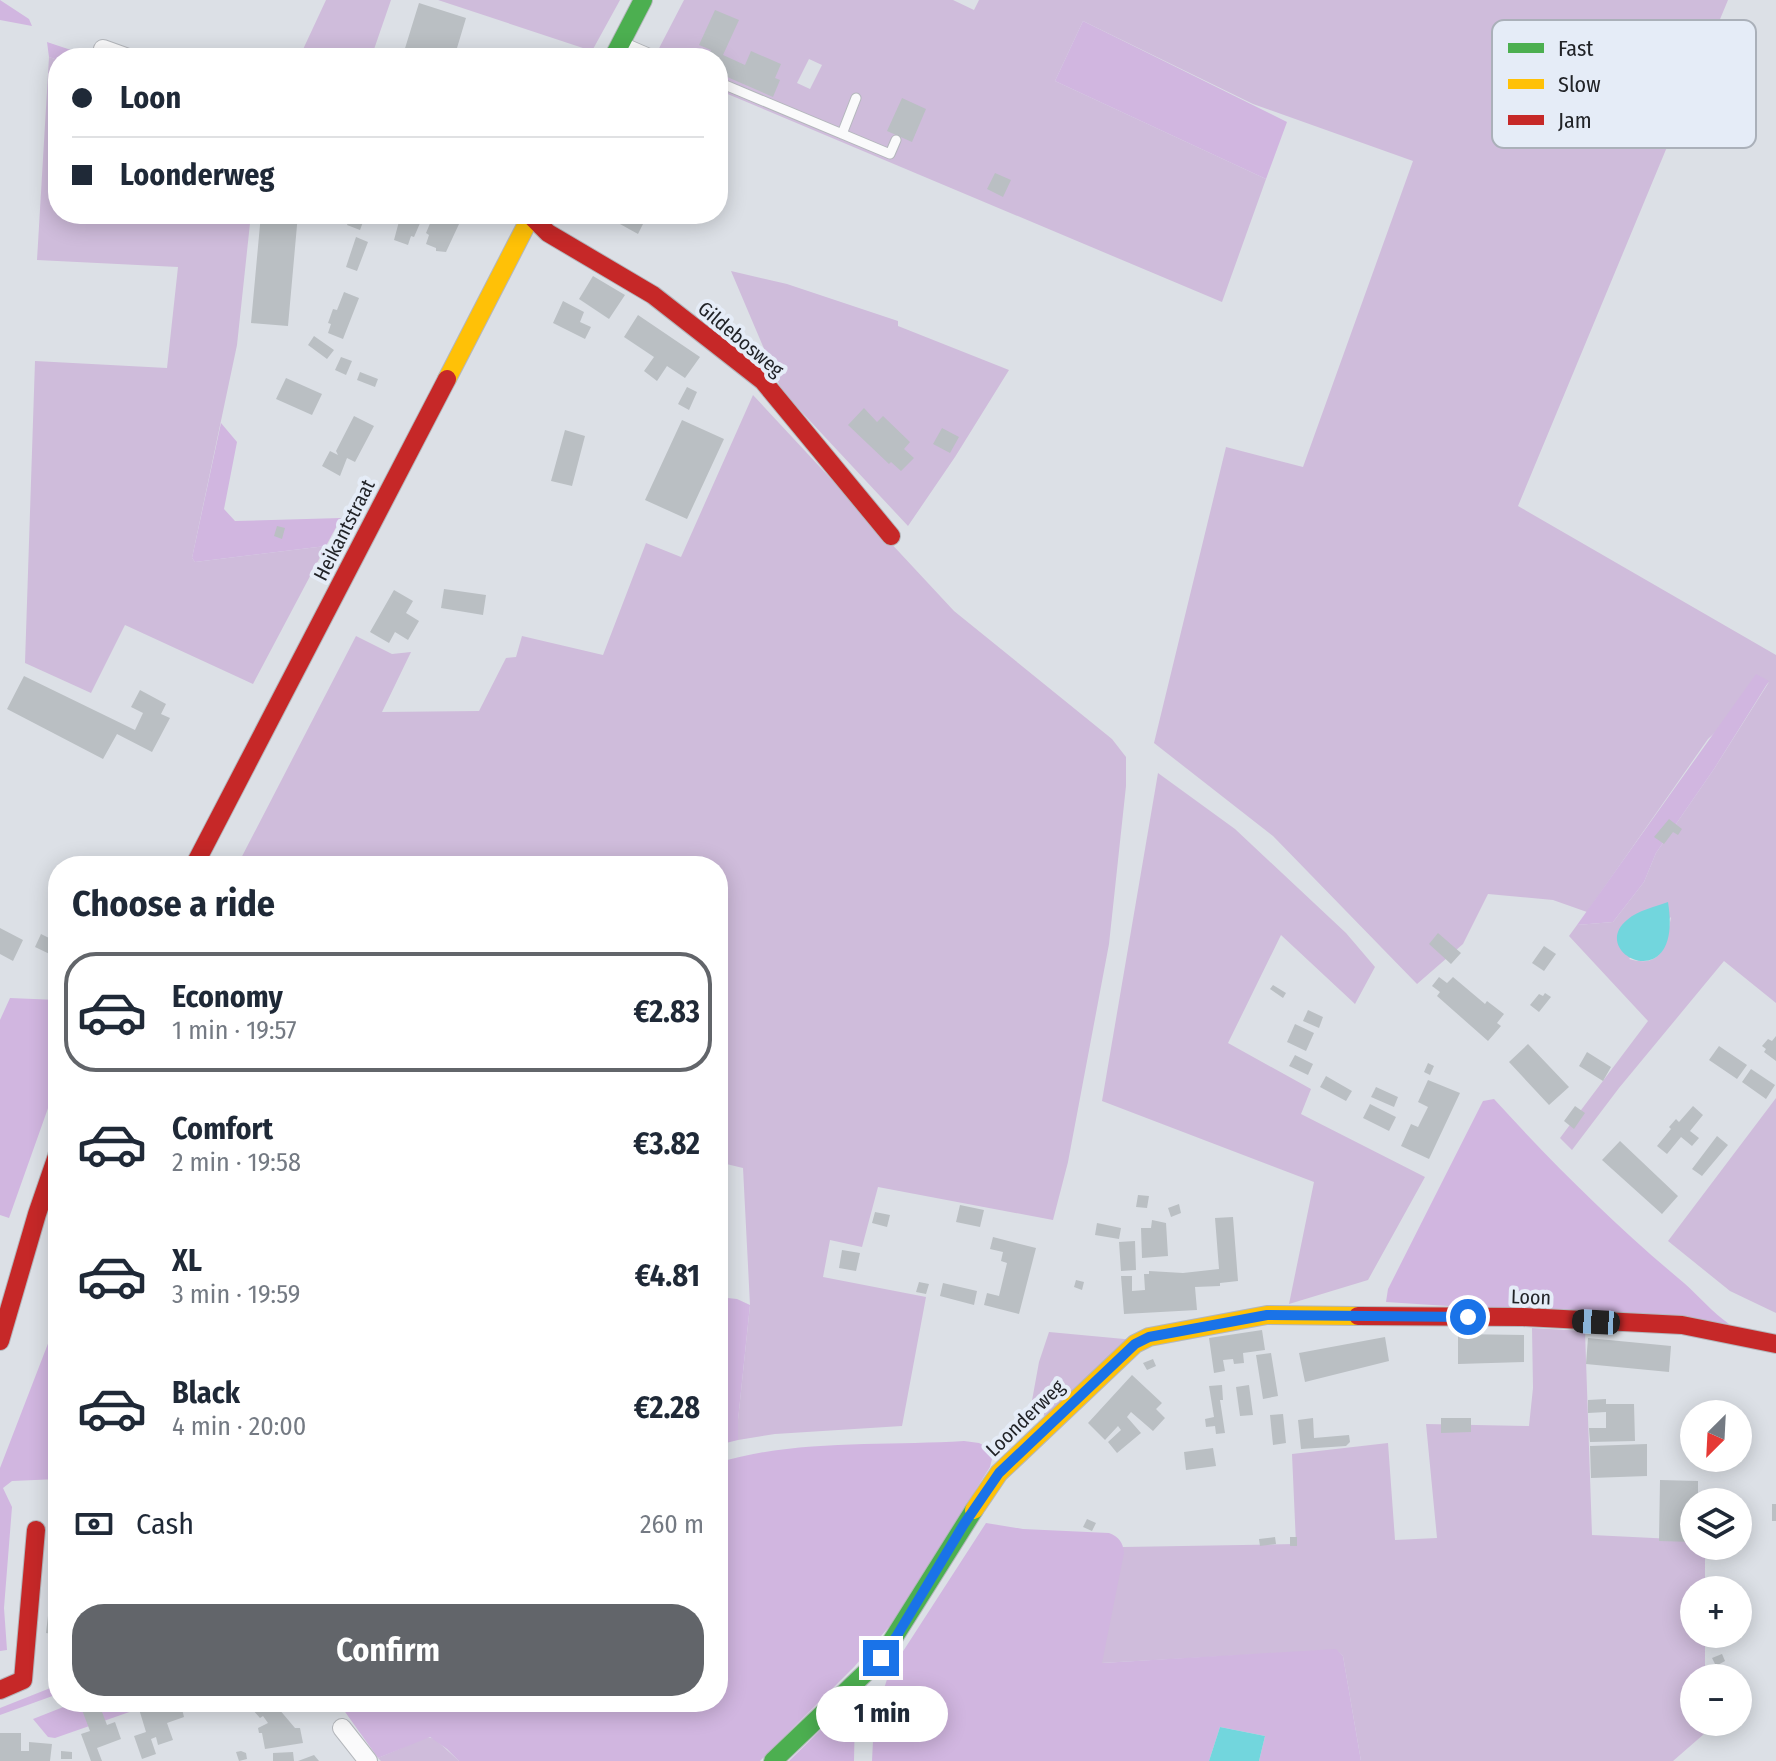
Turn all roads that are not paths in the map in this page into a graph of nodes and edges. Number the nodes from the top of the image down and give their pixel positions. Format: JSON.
{"nodes":[{"id":1,"x":643,"y":0,"type":"edge"},
{"id":2,"x":619,"y":48,"type":"edge"},
{"id":3,"x":728,"y":86,"type":"edge"},
{"id":4,"x":856,"y":98,"type":"dead end"},
{"id":5,"x":842,"y":134,"type":"junction"},
{"id":6,"x":896,"y":140,"type":"dead end"},
{"id":7,"x":526,"y":224,"type":"edge"},
{"id":8,"x":540,"y":224,"type":"edge"},
{"id":9,"x":891,"y":536,"type":"dead end"},
{"id":10,"x":199,"y":856,"type":"edge"},
{"id":11,"x":48,"y":1182,"type":"edge"},
{"id":12,"x":1331,"y":1317,"type":"joint"},
{"id":13,"x":0,"y":1341,"type":"edge"},
{"id":14,"x":1776,"y":1344,"type":"edge"},
{"id":15,"x":36,"y":1530,"type":"dead end"},
{"id":16,"x":0,"y":1690,"type":"edge"},
{"id":17,"x":342,"y":1728,"type":"dead end"},
{"id":18,"x":368,"y":1761,"type":"edge"},
{"id":19,"x":773,"y":1761,"type":"edge"}],
"edges":[{"from":1,"to":2,"type":"street"},
{"from":3,"to":5,"type":"lane"},
{"from":4,"to":5,"type":"lane"},
{"from":5,"to":6,"type":"lane"},
{"from":7,"to":10,"type":"street","name":"Heikantstraat"},
{"from":8,"to":9,"type":"street","name":"Gildebosweg"},
{"from":11,"to":13,"type":"street"},
{"from":12,"to":14,"type":"street","name":"Loon"},
{"from":12,"to":19,"type":"street","name":"Loonderweg"},
{"from":15,"to":16,"type":"street"},
{"from":17,"to":18,"type":"street"}]}
